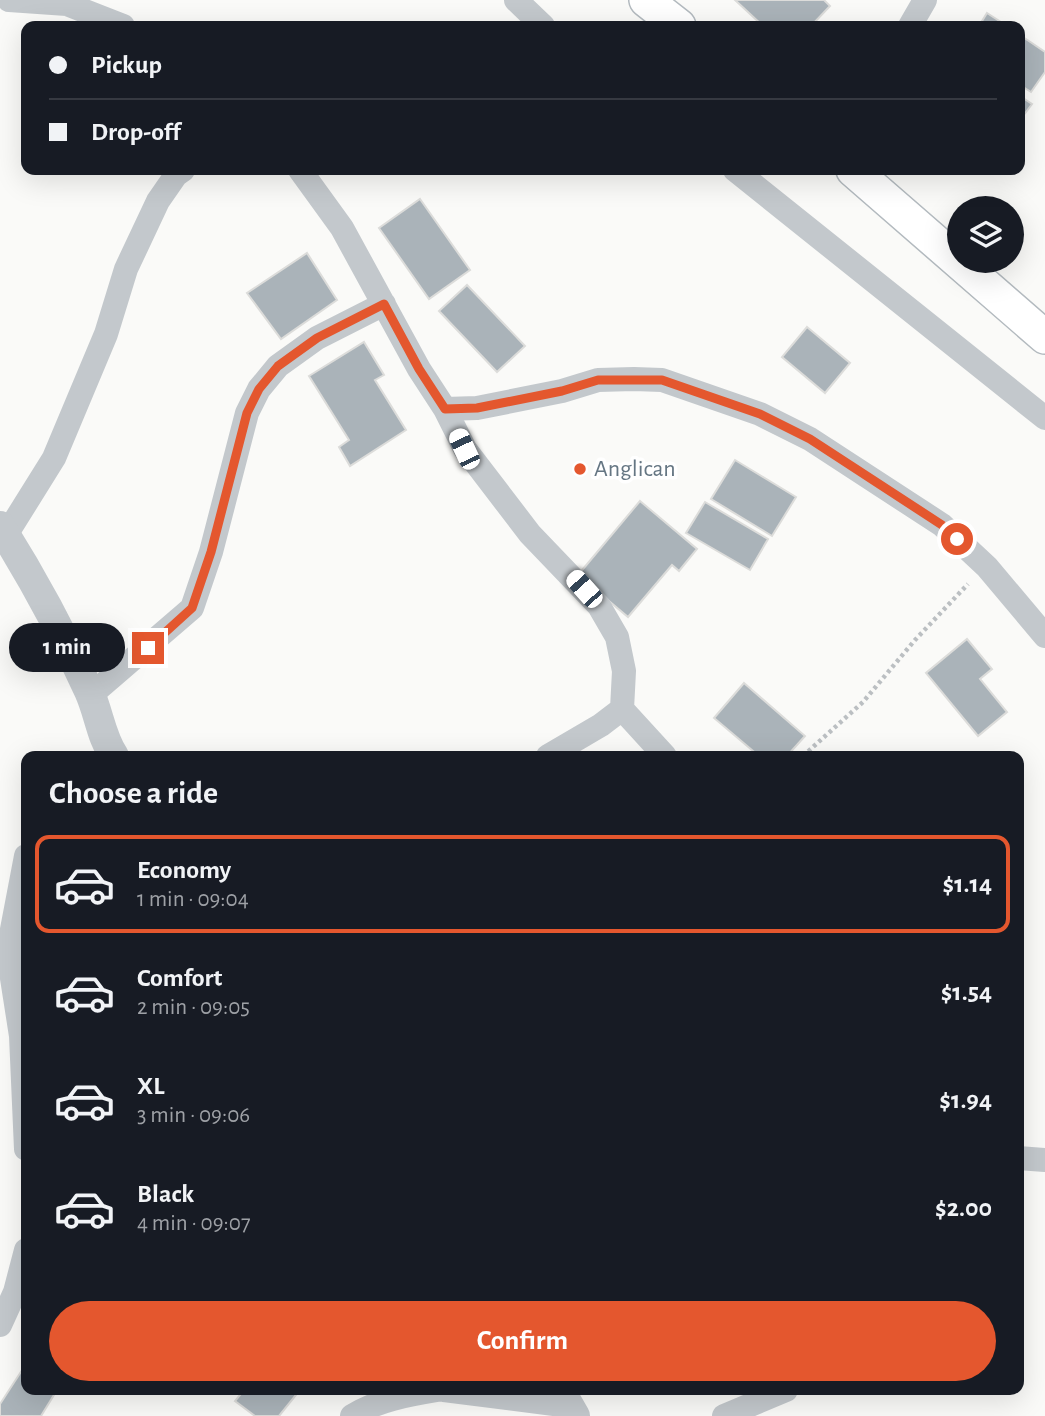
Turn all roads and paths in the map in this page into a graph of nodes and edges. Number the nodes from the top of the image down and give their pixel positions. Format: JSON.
{"nodes":[{"id":1,"x":9,"y":0,"type":"edge"},
{"id":2,"x":516,"y":0,"type":"edge"},
{"id":3,"x":646,"y":0,"type":"edge"},
{"id":4,"x":925,"y":0,"type":"edge"},
{"id":5,"x":66,"y":2,"type":"edge"},
{"id":6,"x":111,"y":21,"type":"edge"},
{"id":7,"x":538,"y":21,"type":"edge"},
{"id":8,"x":673,"y":21,"type":"edge"},
{"id":9,"x":913,"y":21,"type":"edge"},
{"id":10,"x":179,"y":175,"type":"edge"},
{"id":11,"x":304,"y":175,"type":"edge"},
{"id":12,"x":741,"y":175,"type":"edge"},
{"id":13,"x":859,"y":175,"type":"edge"},
{"id":14,"x":384,"y":304,"type":"junction"},
{"id":15,"x":1045,"y":337,"type":"edge"},
{"id":16,"x":445,"y":409,"type":"junction"},
{"id":17,"x":1045,"y":418,"type":"edge"},
{"id":18,"x":3,"y":531,"type":"edge"},
{"id":19,"x":987,"y":566,"type":"junction"},
{"id":20,"x":1045,"y":636,"type":"edge"},
{"id":21,"x":91,"y":695,"type":"junction"},
{"id":22,"x":621,"y":709,"type":"junction"},
{"id":23,"x":104,"y":751,"type":"edge"},
{"id":24,"x":557,"y":751,"type":"edge"},
{"id":25,"x":660,"y":751,"type":"edge"},
{"id":26,"x":809,"y":751,"type":"edge"},
{"id":27,"x":21,"y":882,"type":"edge"},
{"id":28,"x":4,"y":958,"type":"edge"},
{"id":29,"x":21,"y":1036,"type":"edge"},
{"id":30,"x":1024,"y":1158,"type":"edge"},
{"id":31,"x":1045,"y":1160,"type":"edge"},
{"id":32,"x":21,"y":1269,"type":"edge"},
{"id":33,"x":0,"y":1325,"type":"edge"},
{"id":34,"x":411,"y":1395,"type":"edge"},
{"id":35,"x":488,"y":1395,"type":"edge"},
{"id":36,"x":774,"y":1395,"type":"edge"},
{"id":37,"x":568,"y":1404,"type":"edge"},
{"id":38,"x":352,"y":1416,"type":"edge"},
{"id":39,"x":724,"y":1416,"type":"edge"}],
"edges":[{"from":1,"to":5,"type":"street"},
{"from":2,"to":7,"type":"street"},
{"from":3,"to":8,"type":"main road"},
{"from":4,"to":9,"type":"street"},
{"from":5,"to":6,"type":"street"},
{"from":10,"to":18,"type":"street"},
{"from":11,"to":14,"type":"street"},
{"from":12,"to":17,"type":"street"},
{"from":13,"to":15,"type":"main road"},
{"from":14,"to":16,"type":"street"},
{"from":14,"to":21,"type":"street"},
{"from":16,"to":19,"type":"street"},
{"from":16,"to":22,"type":"street"},
{"from":18,"to":21,"type":"street"},
{"from":19,"to":20,"type":"street"},
{"from":19,"to":26,"type":"path"},
{"from":21,"to":23,"type":"street"},
{"from":22,"to":24,"type":"street"},
{"from":22,"to":25,"type":"street"},
{"from":27,"to":28,"type":"street"},
{"from":28,"to":29,"type":"street"},
{"from":30,"to":31,"type":"street"},
{"from":32,"to":33,"type":"street"},
{"from":34,"to":38,"type":"street"},
{"from":35,"to":37,"type":"street"},
{"from":36,"to":39,"type":"street"}]}
